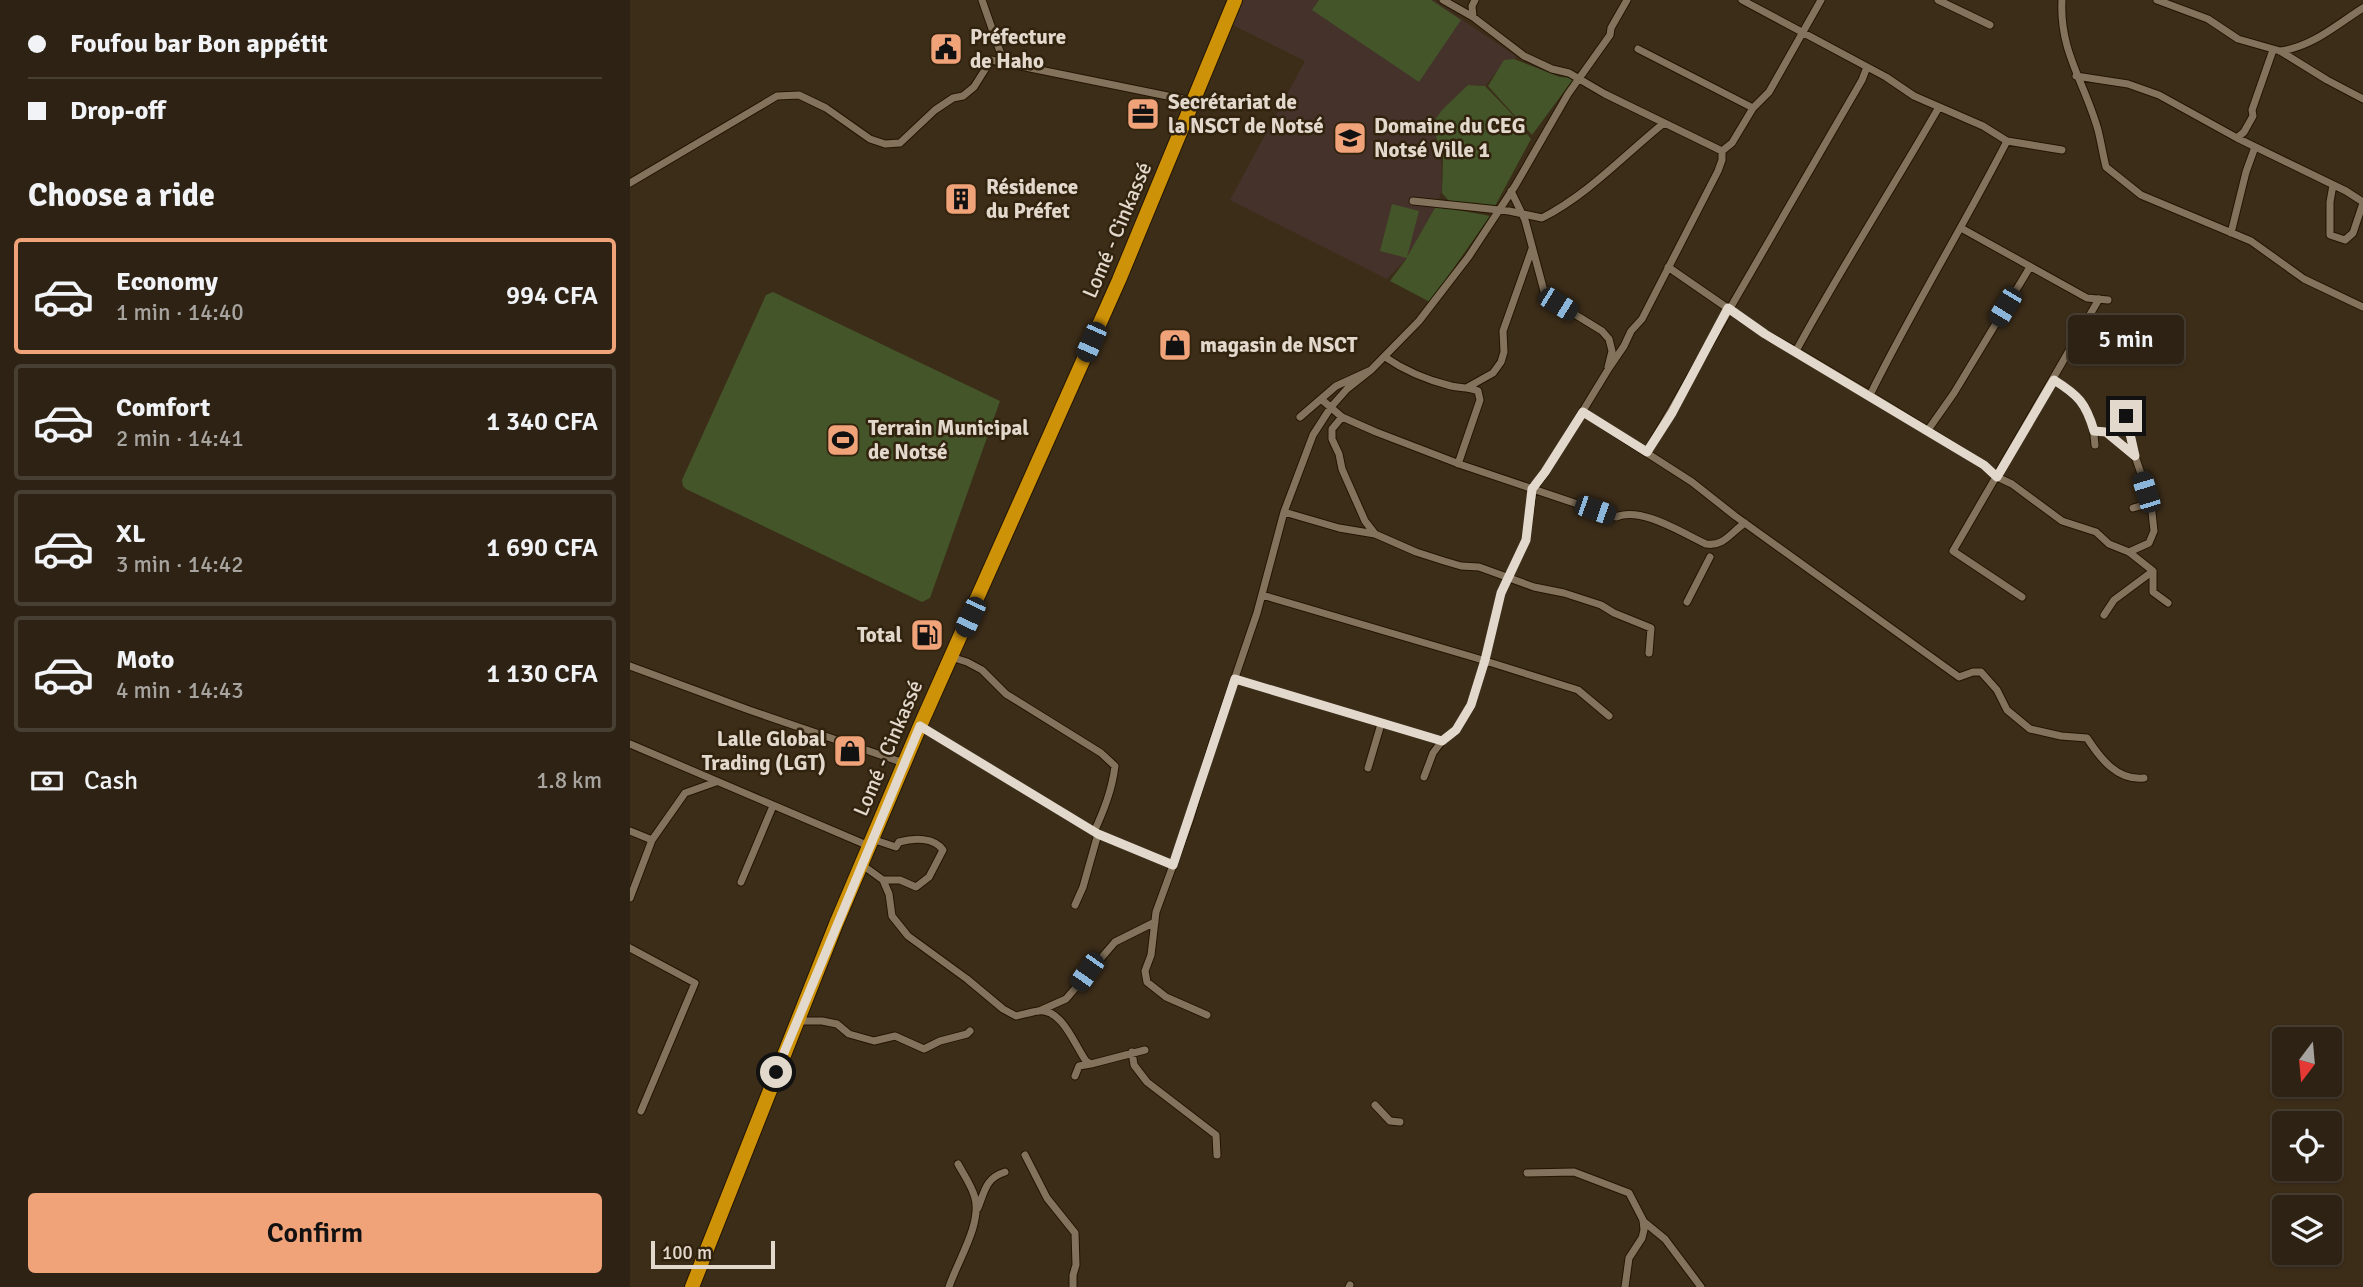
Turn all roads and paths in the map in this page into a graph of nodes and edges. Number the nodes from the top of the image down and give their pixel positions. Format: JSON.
{"nodes":[{"id":1,"x":983,"y":0,"type":"edge"},
{"id":2,"x":1235,"y":0,"type":"edge"},
{"id":3,"x":1443,"y":0,"type":"edge"},
{"id":4,"x":1475,"y":0,"type":"edge"},
{"id":5,"x":1627,"y":0,"type":"edge"},
{"id":6,"x":1742,"y":0,"type":"edge"},
{"id":7,"x":1821,"y":0,"type":"edge"},
{"id":8,"x":1938,"y":0,"type":"edge"},
{"id":9,"x":2062,"y":0,"type":"edge"},
{"id":10,"x":2157,"y":0,"type":"edge"},
{"id":11,"x":2363,"y":8,"type":"edge"},
{"id":12,"x":1473,"y":17,"type":"junction"},
{"id":13,"x":1990,"y":25,"type":"dead end"},
{"id":14,"x":1803,"y":33,"type":"junction"},
{"id":15,"x":1638,"y":49,"type":"dead end"},
{"id":16,"x":2276,"y":50,"type":"junction"},
{"id":17,"x":1003,"y":62,"type":"junction"},
{"id":18,"x":1867,"y":67,"type":"junction"},
{"id":19,"x":2076,"y":76,"type":"junction"},
{"id":20,"x":1579,"y":78,"type":"junction"},
{"id":21,"x":2363,"y":99,"type":"edge"},
{"id":22,"x":1194,"y":102,"type":"junction"},
{"id":23,"x":1940,"y":107,"type":"junction"},
{"id":24,"x":1753,"y":108,"type":"junction"},
{"id":25,"x":1664,"y":122,"type":"junction"},
{"id":26,"x":2237,"y":138,"type":"junction"},
{"id":27,"x":2007,"y":141,"type":"junction"},
{"id":28,"x":2255,"y":148,"type":"junction"},
{"id":29,"x":2062,"y":150,"type":"dead end"},
{"id":30,"x":1722,"y":151,"type":"junction"},
{"id":31,"x":630,"y":183,"type":"edge"},
{"id":32,"x":2333,"y":185,"type":"junction"},
{"id":33,"x":1511,"y":191,"type":"junction"},
{"id":34,"x":1413,"y":201,"type":"dead end"},
{"id":35,"x":2363,"y":203,"type":"edge"},
{"id":36,"x":1498,"y":211,"type":"junction"},
{"id":37,"x":1521,"y":214,"type":"junction"},
{"id":38,"x":1961,"y":228,"type":"junction"},
{"id":39,"x":2231,"y":233,"type":"junction"},
{"id":40,"x":1533,"y":248,"type":"junction"},
{"id":41,"x":1668,"y":267,"type":"junction"},
{"id":42,"x":2030,"y":267,"type":"junction"},
{"id":43,"x":2099,"y":299,"type":"junction"},
{"id":44,"x":2108,"y":300,"type":"dead end"},
{"id":45,"x":2363,"y":307,"type":"edge"},
{"id":46,"x":1728,"y":308,"type":"junction"},
{"id":47,"x":1796,"y":351,"type":"junction"},
{"id":48,"x":1385,"y":357,"type":"junction"},
{"id":49,"x":1609,"y":368,"type":"junction"},
{"id":50,"x":1371,"y":370,"type":"junction"},
{"id":51,"x":2054,"y":380,"type":"junction"},
{"id":52,"x":1468,"y":387,"type":"junction"},
{"id":53,"x":1870,"y":395,"type":"junction"},
{"id":54,"x":1321,"y":399,"type":"junction"},
{"id":55,"x":1331,"y":407,"type":"junction"},
{"id":56,"x":1583,"y":412,"type":"junction"},
{"id":57,"x":2126,"y":416,"type":"dead end"},
{"id":58,"x":1300,"y":417,"type":"dead end"},
{"id":59,"x":1342,"y":417,"type":"junction"},
{"id":60,"x":1928,"y":430,"type":"junction"},
{"id":61,"x":2094,"y":431,"type":"junction"},
{"id":62,"x":2095,"y":445,"type":"dead end"},
{"id":63,"x":1647,"y":452,"type":"junction"},
{"id":64,"x":2135,"y":456,"type":"junction"},
{"id":65,"x":1458,"y":464,"type":"junction"},
{"id":66,"x":1997,"y":477,"type":"junction"},
{"id":67,"x":1532,"y":489,"type":"junction"},
{"id":68,"x":2151,"y":503,"type":"junction"},
{"id":69,"x":2133,"y":508,"type":"dead end"},
{"id":70,"x":1284,"y":512,"type":"junction"},
{"id":71,"x":1745,"y":523,"type":"junction"},
{"id":72,"x":1375,"y":534,"type":"junction"},
{"id":73,"x":2129,"y":552,"type":"junction"},
{"id":74,"x":1710,"y":557,"type":"dead end"},
{"id":75,"x":2153,"y":571,"type":"junction"},
{"id":76,"x":1507,"y":577,"type":"junction"},
{"id":77,"x":1262,"y":595,"type":"junction"},
{"id":78,"x":2022,"y":597,"type":"dead end"},
{"id":79,"x":1687,"y":602,"type":"dead end"},
{"id":80,"x":2168,"y":603,"type":"dead end"},
{"id":81,"x":2104,"y":615,"type":"dead end"},
{"id":82,"x":1649,"y":653,"type":"dead end"},
{"id":83,"x":951,"y":657,"type":"junction"},
{"id":84,"x":1485,"y":660,"type":"junction"},
{"id":85,"x":630,"y":666,"type":"edge"},
{"id":86,"x":1235,"y":679,"type":"junction"},
{"id":87,"x":1609,"y":716,"type":"dead end"},
{"id":88,"x":1381,"y":724,"type":"junction"},
{"id":89,"x":920,"y":726,"type":"junction"},
{"id":90,"x":1442,"y":741,"type":"junction"},
{"id":91,"x":630,"y":744,"type":"edge"},
{"id":92,"x":904,"y":763,"type":"junction"},
{"id":93,"x":1368,"y":768,"type":"dead end"},
{"id":94,"x":1424,"y":777,"type":"dead end"},
{"id":95,"x":2144,"y":778,"type":"dead end"},
{"id":96,"x":716,"y":782,"type":"junction"},
{"id":97,"x":773,"y":806,"type":"junction"},
{"id":98,"x":630,"y":831,"type":"edge"},
{"id":99,"x":1096,"y":833,"type":"junction"},
{"id":100,"x":652,"y":840,"type":"junction"},
{"id":101,"x":871,"y":842,"type":"junction"},
{"id":102,"x":861,"y":864,"type":"junction"},
{"id":103,"x":1173,"y":865,"type":"junction"},
{"id":104,"x":883,"y":880,"type":"junction"},
{"id":105,"x":741,"y":882,"type":"dead end"},
{"id":106,"x":630,"y":898,"type":"edge"},
{"id":107,"x":1074,"y":905,"type":"dead end"},
{"id":108,"x":1155,"y":922,"type":"junction"},
{"id":109,"x":630,"y":948,"type":"edge"},
{"id":110,"x":1039,"y":1011,"type":"junction"},
{"id":111,"x":1207,"y":1015,"type":"dead end"},
{"id":112,"x":797,"y":1021,"type":"junction"},
{"id":113,"x":970,"y":1031,"type":"dead end"},
{"id":114,"x":1145,"y":1050,"type":"dead end"},
{"id":115,"x":1079,"y":1051,"type":"junction"},
{"id":116,"x":1132,"y":1052,"type":"junction"},
{"id":117,"x":1091,"y":1064,"type":"junction"},
{"id":118,"x":1079,"y":1066,"type":"junction"},
{"id":119,"x":1074,"y":1076,"type":"dead end"},
{"id":120,"x":1375,"y":1105,"type":"dead end"},
{"id":121,"x":641,"y":1111,"type":"dead end"},
{"id":122,"x":1400,"y":1122,"type":"dead end"},
{"id":123,"x":1217,"y":1154,"type":"dead end"},
{"id":124,"x":1026,"y":1155,"type":"dead end"},
{"id":125,"x":958,"y":1164,"type":"dead end"},
{"id":126,"x":1005,"y":1172,"type":"dead end"},
{"id":127,"x":1527,"y":1173,"type":"dead end"},
{"id":128,"x":975,"y":1215,"type":"junction"},
{"id":129,"x":1643,"y":1220,"type":"junction"},
{"id":130,"x":692,"y":1287,"type":"edge"},
{"id":131,"x":950,"y":1287,"type":"edge"},
{"id":132,"x":1073,"y":1287,"type":"edge"},
{"id":133,"x":1625,"y":1287,"type":"edge"},
{"id":134,"x":1701,"y":1287,"type":"edge"}],
"edges":[{"from":1,"to":17,"type":"street"},
{"from":2,"to":22,"type":"highway","name":"Lomé - Cinkassé"},
{"from":3,"to":12,"type":"street"},
{"from":4,"to":12,"type":"street"},
{"from":5,"to":20,"type":"street"},
{"from":6,"to":14,"type":"street"},
{"from":7,"to":14,"type":"street"},
{"from":8,"to":13,"type":"street"},
{"from":9,"to":19,"type":"street"},
{"from":10,"to":16,"type":"street"},
{"from":11,"to":16,"type":"street"},
{"from":12,"to":20,"type":"street"},
{"from":14,"to":18,"type":"street"},
{"from":14,"to":24,"type":"street"},
{"from":15,"to":24,"type":"street"},
{"from":16,"to":21,"type":"street"},
{"from":16,"to":26,"type":"street"},
{"from":17,"to":22,"type":"street"},
{"from":17,"to":31,"type":"street"},
{"from":18,"to":23,"type":"street"},
{"from":18,"to":46,"type":"street"},
{"from":19,"to":26,"type":"street"},
{"from":19,"to":39,"type":"street"},
{"from":20,"to":25,"type":"street"},
{"from":20,"to":33,"type":"street"},
{"from":22,"to":83,"type":"highway","name":"Lomé - Cinkassé"},
{"from":23,"to":27,"type":"street"},
{"from":23,"to":47,"type":"street"},
{"from":24,"to":30,"type":"street"},
{"from":25,"to":30,"type":"street"},
{"from":25,"to":37,"type":"street"},
{"from":26,"to":28,"type":"street"},
{"from":27,"to":29,"type":"street"},
{"from":27,"to":38,"type":"street"},
{"from":28,"to":32,"type":"street"},
{"from":28,"to":39,"type":"street"},
{"from":30,"to":41,"type":"street"},
{"from":32,"to":35,"type":"street"},
{"from":32,"to":35,"type":"street"},
{"from":33,"to":36,"type":"street"},
{"from":33,"to":37,"type":"street"},
{"from":34,"to":36,"type":"street"},
{"from":36,"to":37,"type":"street"},
{"from":36,"to":48,"type":"street"},
{"from":37,"to":40,"type":"street"},
{"from":38,"to":42,"type":"street"},
{"from":38,"to":53,"type":"street"},
{"from":39,"to":45,"type":"street"},
{"from":40,"to":49,"type":"street"},
{"from":40,"to":52,"type":"street"},
{"from":41,"to":46,"type":"street"},
{"from":41,"to":49,"type":"street"},
{"from":42,"to":43,"type":"street"},
{"from":42,"to":60,"type":"street"},
{"from":43,"to":44,"type":"street"},
{"from":43,"to":51,"type":"street"},
{"from":46,"to":47,"type":"street"},
{"from":46,"to":63,"type":"street"},
{"from":47,"to":53,"type":"street"},
{"from":48,"to":50,"type":"street"},
{"from":48,"to":52,"type":"street"},
{"from":49,"to":56,"type":"street"},
{"from":50,"to":54,"type":"street"},
{"from":50,"to":55,"type":"street"},
{"from":51,"to":61,"type":"street"},
{"from":51,"to":66,"type":"street"},
{"from":52,"to":65,"type":"street"},
{"from":53,"to":60,"type":"street"},
{"from":54,"to":55,"type":"street"},
{"from":54,"to":58,"type":"street"},
{"from":55,"to":59,"type":"street"},
{"from":55,"to":70,"type":"street"},
{"from":56,"to":63,"type":"street"},
{"from":56,"to":67,"type":"street"},
{"from":57,"to":64,"type":"street"},
{"from":59,"to":65,"type":"street"},
{"from":59,"to":72,"type":"street"},
{"from":60,"to":66,"type":"street"},
{"from":61,"to":62,"type":"street"},
{"from":61,"to":64,"type":"street"},
{"from":63,"to":71,"type":"street"},
{"from":64,"to":68,"type":"street"},
{"from":65,"to":67,"type":"street"},
{"from":66,"to":73,"type":"street"},
{"from":66,"to":78,"type":"street"},
{"from":67,"to":71,"type":"street"},
{"from":67,"to":76,"type":"street"},
{"from":68,"to":69,"type":"street"},
{"from":68,"to":73,"type":"street"},
{"from":70,"to":72,"type":"street"},
{"from":70,"to":77,"type":"street"},
{"from":71,"to":95,"type":"street"},
{"from":72,"to":76,"type":"street"},
{"from":73,"to":75,"type":"street"},
{"from":74,"to":79,"type":"street"},
{"from":75,"to":80,"type":"street"},
{"from":75,"to":81,"type":"street"},
{"from":76,"to":82,"type":"street"},
{"from":76,"to":84,"type":"street"},
{"from":77,"to":84,"type":"street"},
{"from":77,"to":86,"type":"street"},
{"from":83,"to":89,"type":"highway","name":"Lomé - Cinkassé"},
{"from":83,"to":99,"type":"street"},
{"from":84,"to":87,"type":"street"},
{"from":84,"to":90,"type":"street"},
{"from":85,"to":92,"type":"street"},
{"from":86,"to":88,"type":"street"},
{"from":86,"to":103,"type":"street"},
{"from":88,"to":90,"type":"street"},
{"from":88,"to":93,"type":"street"},
{"from":89,"to":92,"type":"highway","name":"Lomé - Cinkassé"},
{"from":89,"to":99,"type":"street"},
{"from":90,"to":94,"type":"street"},
{"from":91,"to":96,"type":"street"},
{"from":92,"to":101,"type":"highway","name":"Lomé - Cinkassé"},
{"from":96,"to":97,"type":"street"},
{"from":96,"to":100,"type":"street"},
{"from":97,"to":101,"type":"street"},
{"from":97,"to":105,"type":"street"},
{"from":98,"to":100,"type":"street"},
{"from":99,"to":103,"type":"street"},
{"from":99,"to":107,"type":"street"},
{"from":100,"to":106,"type":"street"},
{"from":101,"to":102,"type":"highway","name":"Lomé - Cinkassé"},
{"from":101,"to":104,"type":"street"},
{"from":102,"to":104,"type":"street"},
{"from":102,"to":112,"type":"highway","name":"Lomé - Cinkassé"},
{"from":103,"to":108,"type":"street"},
{"from":104,"to":110,"type":"street"},
{"from":108,"to":110,"type":"street"},
{"from":108,"to":111,"type":"street"},
{"from":109,"to":121,"type":"street"},
{"from":110,"to":115,"type":"street"},
{"from":112,"to":113,"type":"street"},
{"from":112,"to":130,"type":"highway","name":"Lomé - Cinkassé"},
{"from":114,"to":116,"type":"street"},
{"from":115,"to":117,"type":"street"},
{"from":115,"to":118,"type":"street"},
{"from":116,"to":117,"type":"street"},
{"from":116,"to":123,"type":"street"},
{"from":117,"to":118,"type":"street"},
{"from":118,"to":119,"type":"street"},
{"from":120,"to":122,"type":"street"},
{"from":124,"to":132,"type":"street"},
{"from":125,"to":128,"type":"street"},
{"from":126,"to":128,"type":"street"},
{"from":127,"to":129,"type":"street"},
{"from":128,"to":131,"type":"street"},
{"from":129,"to":133,"type":"street"},
{"from":129,"to":134,"type":"street"}]}
